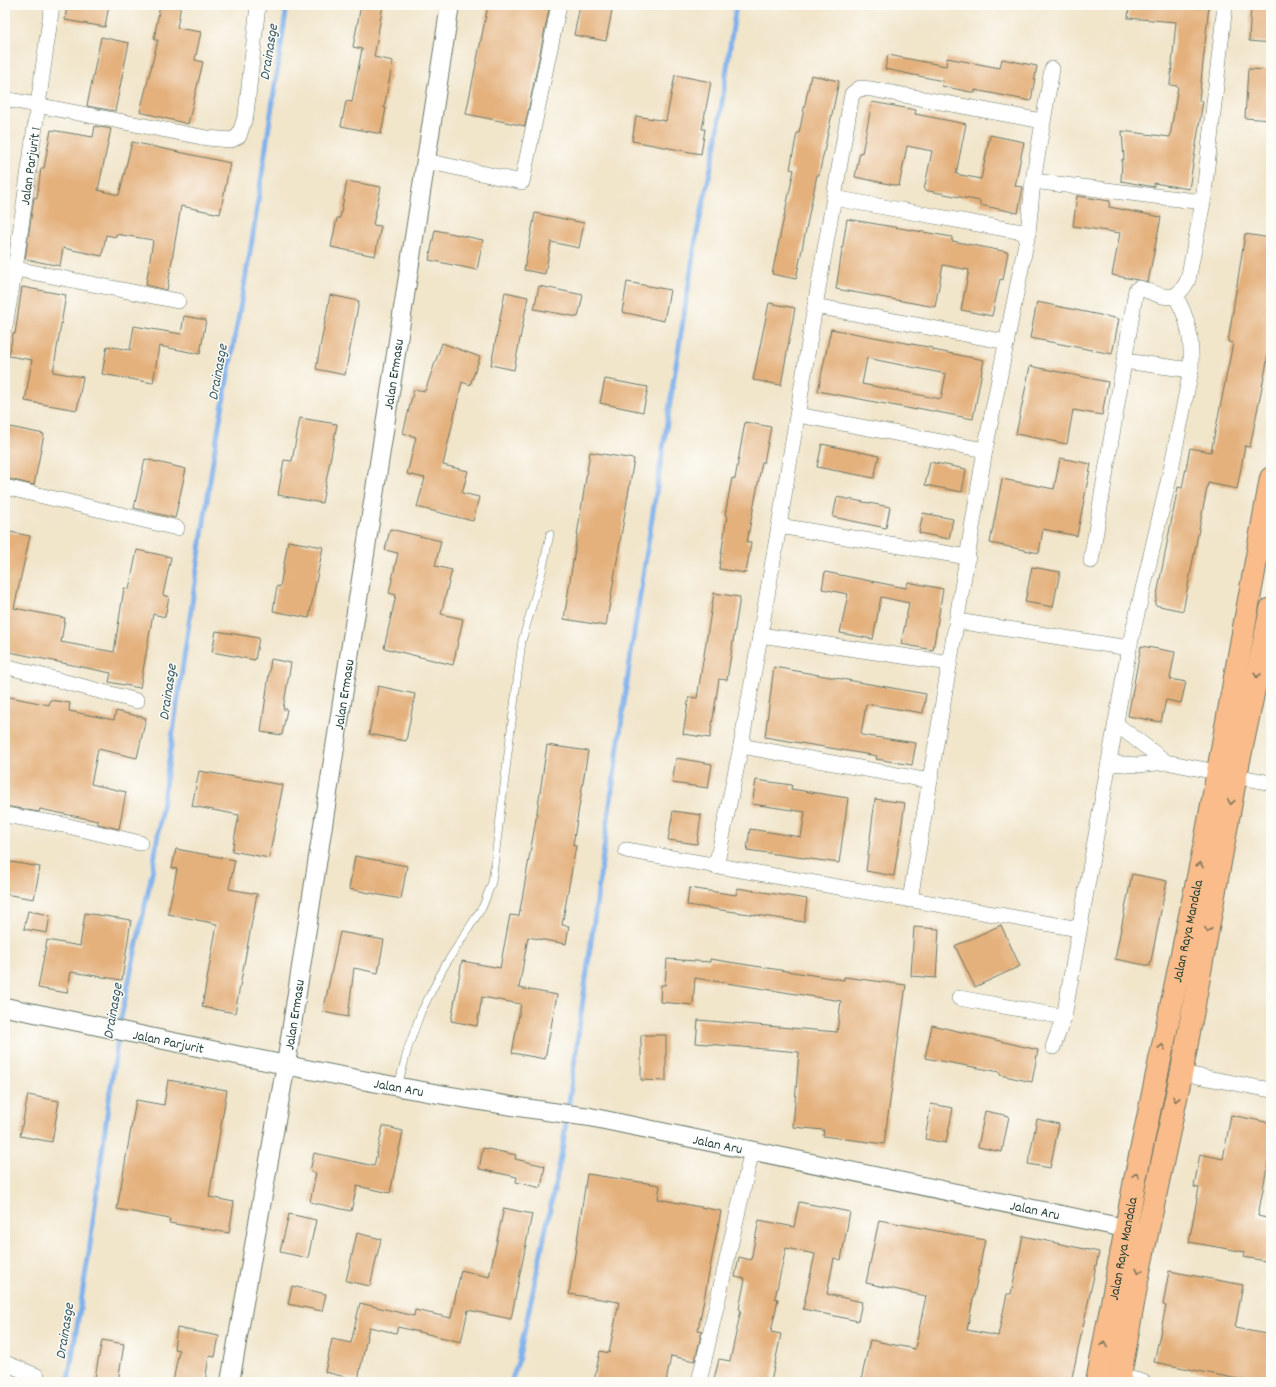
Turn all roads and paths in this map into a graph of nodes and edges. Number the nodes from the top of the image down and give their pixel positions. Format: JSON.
{"nodes":[{"id":1,"x":52,"y":5,"type":"edge"},
{"id":2,"x":258,"y":5,"type":"edge"},
{"id":3,"x":450,"y":5,"type":"edge"},
{"id":4,"x":558,"y":5,"type":"edge"},
{"id":5,"x":1225,"y":5,"type":"edge"},
{"id":6,"x":1052,"y":69,"type":"dead end"},
{"id":7,"x":5,"y":99,"type":"edge"},
{"id":8,"x":37,"y":105,"type":"junction"},
{"id":9,"x":1042,"y":121,"type":"junction"},
{"id":10,"x":426,"y":161,"type":"junction"},
{"id":11,"x":1033,"y":181,"type":"junction"},
{"id":12,"x":834,"y":198,"type":"junction"},
{"id":13,"x":1203,"y":202,"type":"junction"},
{"id":14,"x":1028,"y":233,"type":"junction"},
{"id":15,"x":10,"y":268,"type":"edge"},
{"id":16,"x":1175,"y":296,"type":"junction"},
{"id":17,"x":178,"y":301,"type":"dead end"},
{"id":18,"x":814,"y":306,"type":"junction"},
{"id":19,"x":5,"y":326,"type":"edge"},
{"id":20,"x":1007,"y":342,"type":"junction"},
{"id":21,"x":1124,"y":360,"type":"junction"},
{"id":22,"x":1191,"y":370,"type":"junction"},
{"id":23,"x":798,"y":415,"type":"junction"},
{"id":24,"x":985,"y":450,"type":"junction"},
{"id":25,"x":1271,"y":478,"type":"edge"},
{"id":26,"x":5,"y":487,"type":"edge"},
{"id":27,"x":779,"y":526,"type":"junction"},
{"id":28,"x":177,"y":528,"type":"dead end"},
{"id":29,"x":550,"y":534,"type":"dead end"},
{"id":30,"x":1266,"y":538,"type":"edge"},
{"id":31,"x":968,"y":557,"type":"junction"},
{"id":32,"x":1091,"y":561,"type":"dead end"},
{"id":33,"x":1271,"y":609,"type":"edge"},
{"id":34,"x":957,"y":621,"type":"junction"},
{"id":35,"x":760,"y":635,"type":"junction"},
{"id":36,"x":1129,"y":648,"type":"junction"},
{"id":37,"x":950,"y":663,"type":"junction"},
{"id":38,"x":5,"y":666,"type":"edge"},
{"id":39,"x":137,"y":701,"type":"dead end"},
{"id":40,"x":1116,"y":724,"type":"junction"},
{"id":41,"x":741,"y":746,"type":"junction"},
{"id":42,"x":1166,"y":762,"type":"junction"},
{"id":43,"x":1109,"y":763,"type":"junction"},
{"id":44,"x":1227,"y":774,"type":"junction"},
{"id":45,"x":930,"y":781,"type":"junction"},
{"id":46,"x":1271,"y":783,"type":"edge"},
{"id":47,"x":5,"y":815,"type":"edge"},
{"id":48,"x":140,"y":842,"type":"dead end"},
{"id":49,"x":626,"y":850,"type":"dead end"},
{"id":50,"x":716,"y":867,"type":"junction"},
{"id":51,"x":910,"y":900,"type":"junction"},
{"id":52,"x":1079,"y":929,"type":"junction"},
{"id":53,"x":959,"y":998,"type":"dead end"},
{"id":54,"x":5,"y":1007,"type":"edge"},
{"id":55,"x":1064,"y":1017,"type":"junction"},
{"id":56,"x":1053,"y":1047,"type":"dead end"},
{"id":57,"x":286,"y":1064,"type":"junction"},
{"id":58,"x":1181,"y":1073,"type":"junction"},
{"id":59,"x":398,"y":1086,"type":"junction"},
{"id":60,"x":1271,"y":1090,"type":"edge"},
{"id":61,"x":752,"y":1150,"type":"junction"},
{"id":62,"x":1125,"y":1229,"type":"junction"},
{"id":63,"x":1148,"y":1233,"type":"junction"},
{"id":64,"x":5,"y":1364,"type":"edge"},
{"id":65,"x":37,"y":1376,"type":"dead end"},
{"id":66,"x":1120,"y":1379,"type":"edge"},
{"id":67,"x":230,"y":1382,"type":"edge"},
{"id":68,"x":698,"y":1382,"type":"edge"},
{"id":69,"x":1097,"y":1382,"type":"edge"},
{"id":70,"x":1143,"y":1382,"type":"edge"}],
"edges":[{"from":1,"to":8,"type":"street","name":"Jalan Parjurit 1"},
{"from":2,"to":8,"type":"street"},
{"from":3,"to":10,"type":"street","name":"Jalan Ermasu"},
{"from":4,"to":10,"type":"street"},
{"from":5,"to":13,"type":"street"},
{"from":6,"to":9,"type":"street"},
{"from":7,"to":8,"type":"street"},
{"from":8,"to":15,"type":"street","name":"Jalan Parjurit 1"},
{"from":9,"to":11,"type":"street"},
{"from":9,"to":12,"type":"street"},
{"from":10,"to":57,"type":"street","name":"Jalan Ermasu"},
{"from":11,"to":13,"type":"street"},
{"from":11,"to":14,"type":"street"},
{"from":12,"to":14,"type":"street"},
{"from":12,"to":18,"type":"street"},
{"from":13,"to":16,"type":"street"},
{"from":14,"to":20,"type":"street"},
{"from":15,"to":17,"type":"street"},
{"from":15,"to":19,"type":"street","name":"Jalan Parjurit 1"},
{"from":16,"to":21,"type":"street"},
{"from":16,"to":22,"type":"street"},
{"from":18,"to":20,"type":"street"},
{"from":18,"to":23,"type":"street"},
{"from":20,"to":24,"type":"street"},
{"from":21,"to":22,"type":"street"},
{"from":21,"to":32,"type":"street"},
{"from":22,"to":36,"type":"street"},
{"from":23,"to":24,"type":"street"},
{"from":23,"to":27,"type":"street"},
{"from":24,"to":31,"type":"street"},
{"from":25,"to":30,"type":"highway","name":"Jalan Raya Mandala"},
{"from":26,"to":28,"type":"street"},
{"from":27,"to":31,"type":"street"},
{"from":27,"to":35,"type":"street"},
{"from":29,"to":59,"type":"lane"},
{"from":30,"to":44,"type":"highway","name":"Jalan Raya Mandala"},
{"from":31,"to":34,"type":"street"},
{"from":33,"to":44,"type":"highway","name":"Jalan Raya Mandala","one_way":true},
{"from":34,"to":36,"type":"street"},
{"from":34,"to":37,"type":"street"},
{"from":35,"to":37,"type":"street"},
{"from":35,"to":41,"type":"street"},
{"from":36,"to":40,"type":"street"},
{"from":37,"to":45,"type":"street"},
{"from":38,"to":39,"type":"street"},
{"from":40,"to":42,"type":"street"},
{"from":40,"to":43,"type":"street"},
{"from":41,"to":45,"type":"street"},
{"from":41,"to":50,"type":"street"},
{"from":42,"to":43,"type":"street"},
{"from":42,"to":44,"type":"street"},
{"from":43,"to":52,"type":"street"},
{"from":44,"to":46,"type":"street"},
{"from":44,"to":58,"type":"highway","name":"Jalan Raya Mandala","one_way":true},
{"from":62,"to":44,"type":"highway","name":"Jalan Raya Mandala","one_way":true},
{"from":45,"to":51,"type":"street"},
{"from":47,"to":48,"type":"street"},
{"from":49,"to":50,"type":"street"},
{"from":50,"to":51,"type":"street"},
{"from":51,"to":52,"type":"street"},
{"from":52,"to":55,"type":"street"},
{"from":53,"to":55,"type":"street"},
{"from":54,"to":57,"type":"street","name":"Jalan Parjurit"},
{"from":55,"to":56,"type":"street"},
{"from":57,"to":59,"type":"street","name":"Jalan Aru"},
{"from":57,"to":67,"type":"street","name":"Jalan Ermasu"},
{"from":58,"to":60,"type":"street"},
{"from":58,"to":63,"type":"highway","name":"Jalan Raya Mandala","one_way":true},
{"from":59,"to":61,"type":"street","name":"Jalan Aru"},
{"from":61,"to":62,"type":"street","name":"Jalan Aru"},
{"from":61,"to":68,"type":"street"},
{"from":62,"to":63,"type":"street","name":"Jalan Aru"},
{"from":69,"to":62,"type":"highway","name":"Jalan Raya Mandala","one_way":true},
{"from":63,"to":66,"type":"highway","name":"Jalan Raya Mandala","one_way":true},
{"from":64,"to":65,"type":"street"},
{"from":66,"to":70,"type":"street"}]}
